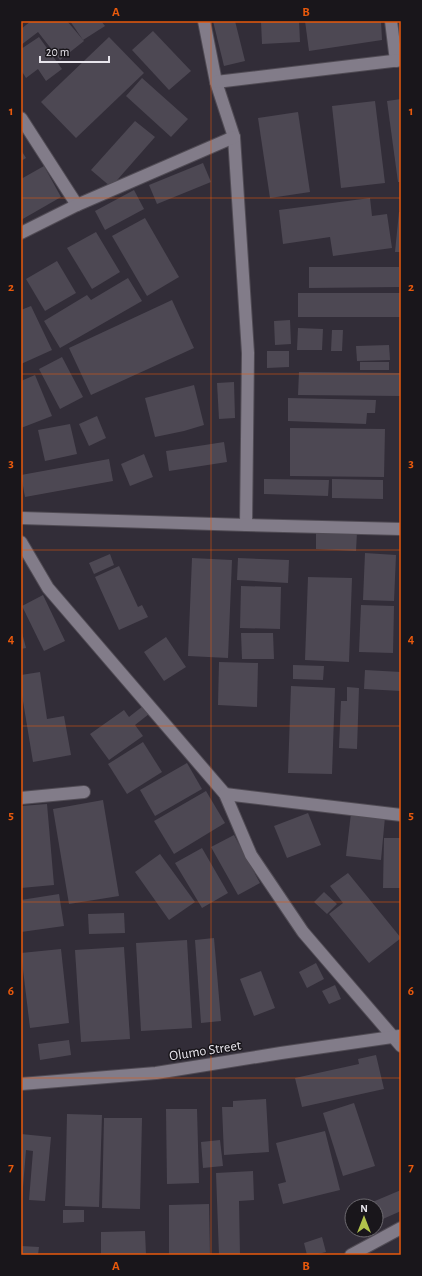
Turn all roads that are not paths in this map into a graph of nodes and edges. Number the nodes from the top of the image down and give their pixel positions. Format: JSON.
{"nodes":[{"id":1,"x":204,"y":21,"type":"edge"},
{"id":2,"x":391,"y":21,"type":"edge"},
{"id":3,"x":398,"y":61,"type":"edge"},
{"id":4,"x":216,"y":82,"type":"junction"},
{"id":5,"x":21,"y":118,"type":"edge"},
{"id":6,"x":234,"y":137,"type":"junction"},
{"id":7,"x":77,"y":204,"type":"junction"},
{"id":8,"x":21,"y":233,"type":"edge"},
{"id":9,"x":21,"y":518,"type":"edge"},
{"id":10,"x":246,"y":525,"type":"junction"},
{"id":11,"x":401,"y":529,"type":"edge"},
{"id":12,"x":21,"y":542,"type":"edge"},
{"id":13,"x":84,"y":792,"type":"dead end"},
{"id":14,"x":225,"y":794,"type":"junction"},
{"id":15,"x":21,"y":798,"type":"edge"},
{"id":16,"x":401,"y":815,"type":"edge"},
{"id":17,"x":398,"y":1040,"type":"edge"},
{"id":18,"x":21,"y":1084,"type":"edge"},
{"id":19,"x":401,"y":1228,"type":"edge"},
{"id":20,"x":351,"y":1255,"type":"edge"}],
"edges":[{"from":1,"to":4,"type":"street"},
{"from":2,"to":3,"type":"street"},
{"from":3,"to":4,"type":"street"},
{"from":4,"to":6,"type":"street"},
{"from":5,"to":7,"type":"street"},
{"from":6,"to":7,"type":"street"},
{"from":6,"to":10,"type":"street"},
{"from":7,"to":8,"type":"street"},
{"from":9,"to":10,"type":"street"},
{"from":10,"to":11,"type":"street"},
{"from":12,"to":14,"type":"street"},
{"from":13,"to":15,"type":"street"},
{"from":14,"to":16,"type":"street"},
{"from":14,"to":17,"type":"street"},
{"from":17,"to":18,"type":"street","name":"Olumo Street"},
{"from":19,"to":20,"type":"street"}]}
